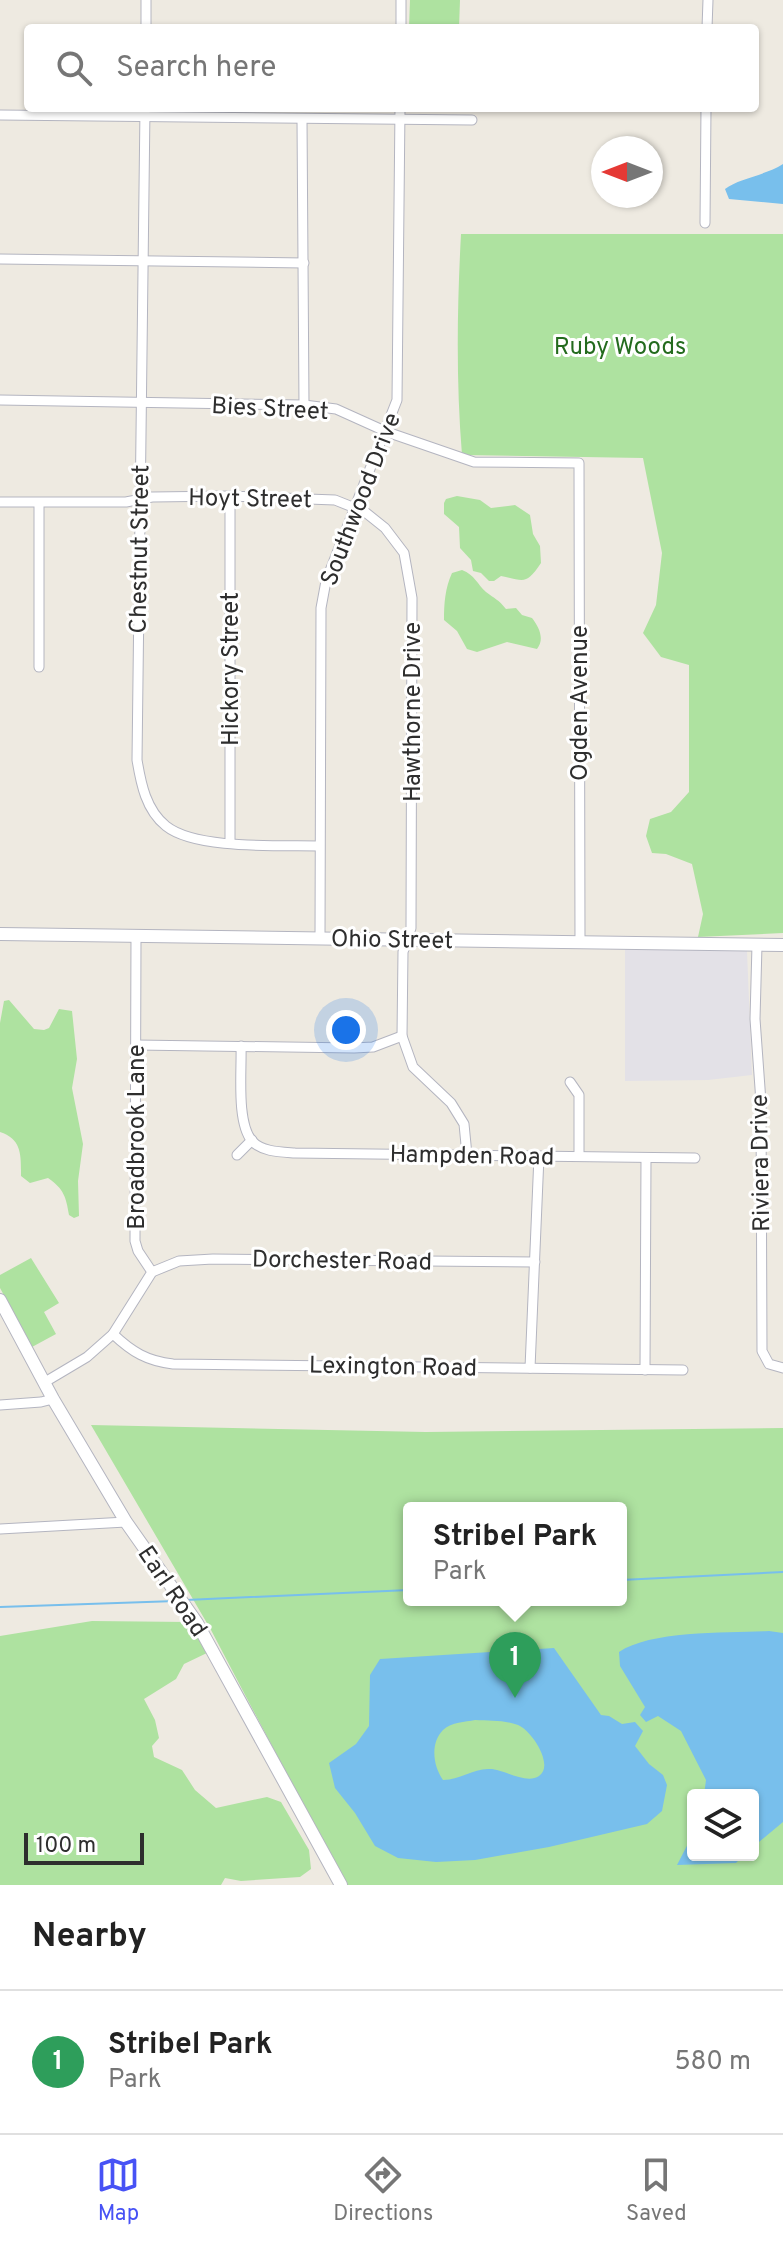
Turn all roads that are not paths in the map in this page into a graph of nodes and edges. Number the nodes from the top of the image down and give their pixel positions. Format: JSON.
{"nodes":[{"id":1,"x":146,"y":0,"type":"edge"},
{"id":2,"x":401,"y":0,"type":"edge"},
{"id":3,"x":708,"y":0,"type":"edge"},
{"id":4,"x":146,"y":24,"type":"edge"},
{"id":5,"x":401,"y":24,"type":"edge"},
{"id":6,"x":707,"y":24,"type":"edge"},
{"id":7,"x":145,"y":112,"type":"edge"},
{"id":8,"x":706,"y":112,"type":"edge"},
{"id":9,"x":400,"y":113,"type":"edge"},
{"id":10,"x":0,"y":115,"type":"edge"},
{"id":11,"x":302,"y":119,"type":"junction"},
{"id":12,"x":472,"y":120,"type":"dead end"},
{"id":13,"x":705,"y":223,"type":"dead end"},
{"id":14,"x":0,"y":259,"type":"edge"},
{"id":15,"x":144,"y":262,"type":"junction"},
{"id":16,"x":304,"y":263,"type":"junction"},
{"id":17,"x":0,"y":400,"type":"edge"},
{"id":18,"x":141,"y":404,"type":"junction"},
{"id":19,"x":304,"y":405,"type":"junction"},
{"id":20,"x":387,"y":432,"type":"junction"},
{"id":21,"x":579,"y":463,"type":"joint"},
{"id":22,"x":230,"y":496,"type":"junction"},
{"id":23,"x":138,"y":500,"type":"junction"},
{"id":24,"x":0,"y":502,"type":"edge"},
{"id":25,"x":39,"y":503,"type":"junction"},
{"id":26,"x":356,"y":508,"type":"junction"},
{"id":27,"x":39,"y":667,"type":"dead end"},
{"id":28,"x":230,"y":843,"type":"junction"},
{"id":29,"x":319,"y":846,"type":"junction"},
{"id":30,"x":0,"y":934,"type":"edge"},
{"id":31,"x":136,"y":936,"type":"junction"},
{"id":32,"x":320,"y":938,"type":"junction"},
{"id":33,"x":408,"y":939,"type":"junction"},
{"id":34,"x":580,"y":943,"type":"junction"},
{"id":35,"x":757,"y":945,"type":"junction"},
{"id":36,"x":783,"y":945,"type":"edge"},
{"id":37,"x":402,"y":1036,"type":"junction"},
{"id":38,"x":136,"y":1045,"type":"junction"},
{"id":39,"x":241,"y":1046,"type":"junction"},
{"id":40,"x":570,"y":1082,"type":"dead end"},
{"id":41,"x":252,"y":1140,"type":"junction"},
{"id":42,"x":237,"y":1155,"type":"dead end"},
{"id":43,"x":467,"y":1155,"type":"junction"},
{"id":44,"x":539,"y":1156,"type":"junction"},
{"id":45,"x":579,"y":1156,"type":"junction"},
{"id":46,"x":646,"y":1158,"type":"junction"},
{"id":47,"x":695,"y":1158,"type":"dead end"},
{"id":48,"x":535,"y":1262,"type":"junction"},
{"id":49,"x":152,"y":1272,"type":"junction"},
{"id":50,"x":0,"y":1300,"type":"edge"},
{"id":51,"x":113,"y":1334,"type":"junction"},
{"id":52,"x":530,"y":1368,"type":"junction"},
{"id":53,"x":783,"y":1368,"type":"edge"},
{"id":54,"x":645,"y":1370,"type":"junction"},
{"id":55,"x":683,"y":1370,"type":"dead end"},
{"id":56,"x":45,"y":1382,"type":"junction"},
{"id":57,"x":53,"y":1399,"type":"junction"},
{"id":58,"x":0,"y":1405,"type":"edge"},
{"id":59,"x":126,"y":1522,"type":"junction"},
{"id":60,"x":0,"y":1529,"type":"edge"},
{"id":61,"x":341,"y":1885,"type":"edge"}],
"edges":[{"from":1,"to":4,"type":"street"},
{"from":2,"to":5,"type":"street"},
{"from":3,"to":6,"type":"street"},
{"from":7,"to":10,"type":"street"},
{"from":7,"to":11,"type":"street"},
{"from":7,"to":15,"type":"street","name":"Chestnut Street"},
{"from":8,"to":13,"type":"street"},
{"from":9,"to":11,"type":"street"},
{"from":9,"to":12,"type":"street"},
{"from":9,"to":20,"type":"street","name":"Southwood Drive"},
{"from":11,"to":16,"type":"street"},
{"from":14,"to":15,"type":"street"},
{"from":15,"to":16,"type":"street"},
{"from":15,"to":18,"type":"street","name":"Chestnut Street"},
{"from":16,"to":19,"type":"street"},
{"from":17,"to":18,"type":"street","name":"Bies Street"},
{"from":18,"to":19,"type":"street","name":"Bies Street"},
{"from":18,"to":23,"type":"street","name":"Chestnut Street"},
{"from":19,"to":20,"type":"street","name":"Bies Street"},
{"from":20,"to":21,"type":"street","name":"Bies Street"},
{"from":20,"to":26,"type":"street","name":"Southwood Drive"},
{"from":21,"to":34,"type":"street","name":"Ogden Avenue"},
{"from":22,"to":23,"type":"street","name":"Hoyt Street"},
{"from":22,"to":26,"type":"street","name":"Hoyt Street"},
{"from":22,"to":28,"type":"street","name":"Hickory Street"},
{"from":23,"to":25,"type":"street","name":"Hoyt Street"},
{"from":23,"to":28,"type":"street","name":"Chestnut Street"},
{"from":24,"to":25,"type":"street","name":"Hoyt Street"},
{"from":25,"to":27,"type":"street"},
{"from":26,"to":29,"type":"street","name":"Southwood Drive"},
{"from":26,"to":33,"type":"street","name":"Hawthorne Drive"},
{"from":28,"to":29,"type":"street","name":"Chestnut Street"},
{"from":29,"to":32,"type":"street","name":"Southwood Drive"},
{"from":30,"to":31,"type":"street","name":"Ohio Street"},
{"from":31,"to":32,"type":"street","name":"Ohio Street"},
{"from":31,"to":38,"type":"street","name":"Broadbrook Lane"},
{"from":32,"to":33,"type":"street","name":"Ohio Street"},
{"from":33,"to":34,"type":"street","name":"Ohio Street"},
{"from":33,"to":37,"type":"street","name":"Hawthorne Drive"},
{"from":34,"to":35,"type":"street","name":"Ohio Street"},
{"from":35,"to":36,"type":"street","name":"Ohio Street"},
{"from":35,"to":53,"type":"street","name":"Riviera Drive"},
{"from":37,"to":39,"type":"street"},
{"from":37,"to":43,"type":"street"},
{"from":38,"to":39,"type":"street"},
{"from":38,"to":49,"type":"street","name":"Broadbrook Lane"},
{"from":39,"to":41,"type":"street"},
{"from":40,"to":45,"type":"street"},
{"from":41,"to":42,"type":"street"},
{"from":41,"to":43,"type":"street","name":"Hampden Road"},
{"from":43,"to":44,"type":"street","name":"Hampden Road"},
{"from":44,"to":45,"type":"street","name":"Hampden Road"},
{"from":44,"to":48,"type":"street"},
{"from":45,"to":46,"type":"street","name":"Hampden Road"},
{"from":46,"to":47,"type":"street","name":"Hampden Road"},
{"from":46,"to":54,"type":"street"},
{"from":48,"to":49,"type":"street","name":"Dorchester Road"},
{"from":48,"to":52,"type":"street"},
{"from":49,"to":51,"type":"street"},
{"from":50,"to":56,"type":"street","name":"Earl Road"},
{"from":51,"to":52,"type":"street","name":"Lexington Road"},
{"from":51,"to":56,"type":"street"},
{"from":52,"to":54,"type":"street","name":"Lexington Road"},
{"from":54,"to":55,"type":"street","name":"Lexington Road"},
{"from":56,"to":57,"type":"street","name":"Earl Road"},
{"from":57,"to":58,"type":"street"},
{"from":57,"to":59,"type":"street","name":"Earl Road"},
{"from":59,"to":60,"type":"street"},
{"from":59,"to":61,"type":"street","name":"Earl Road"}]}
